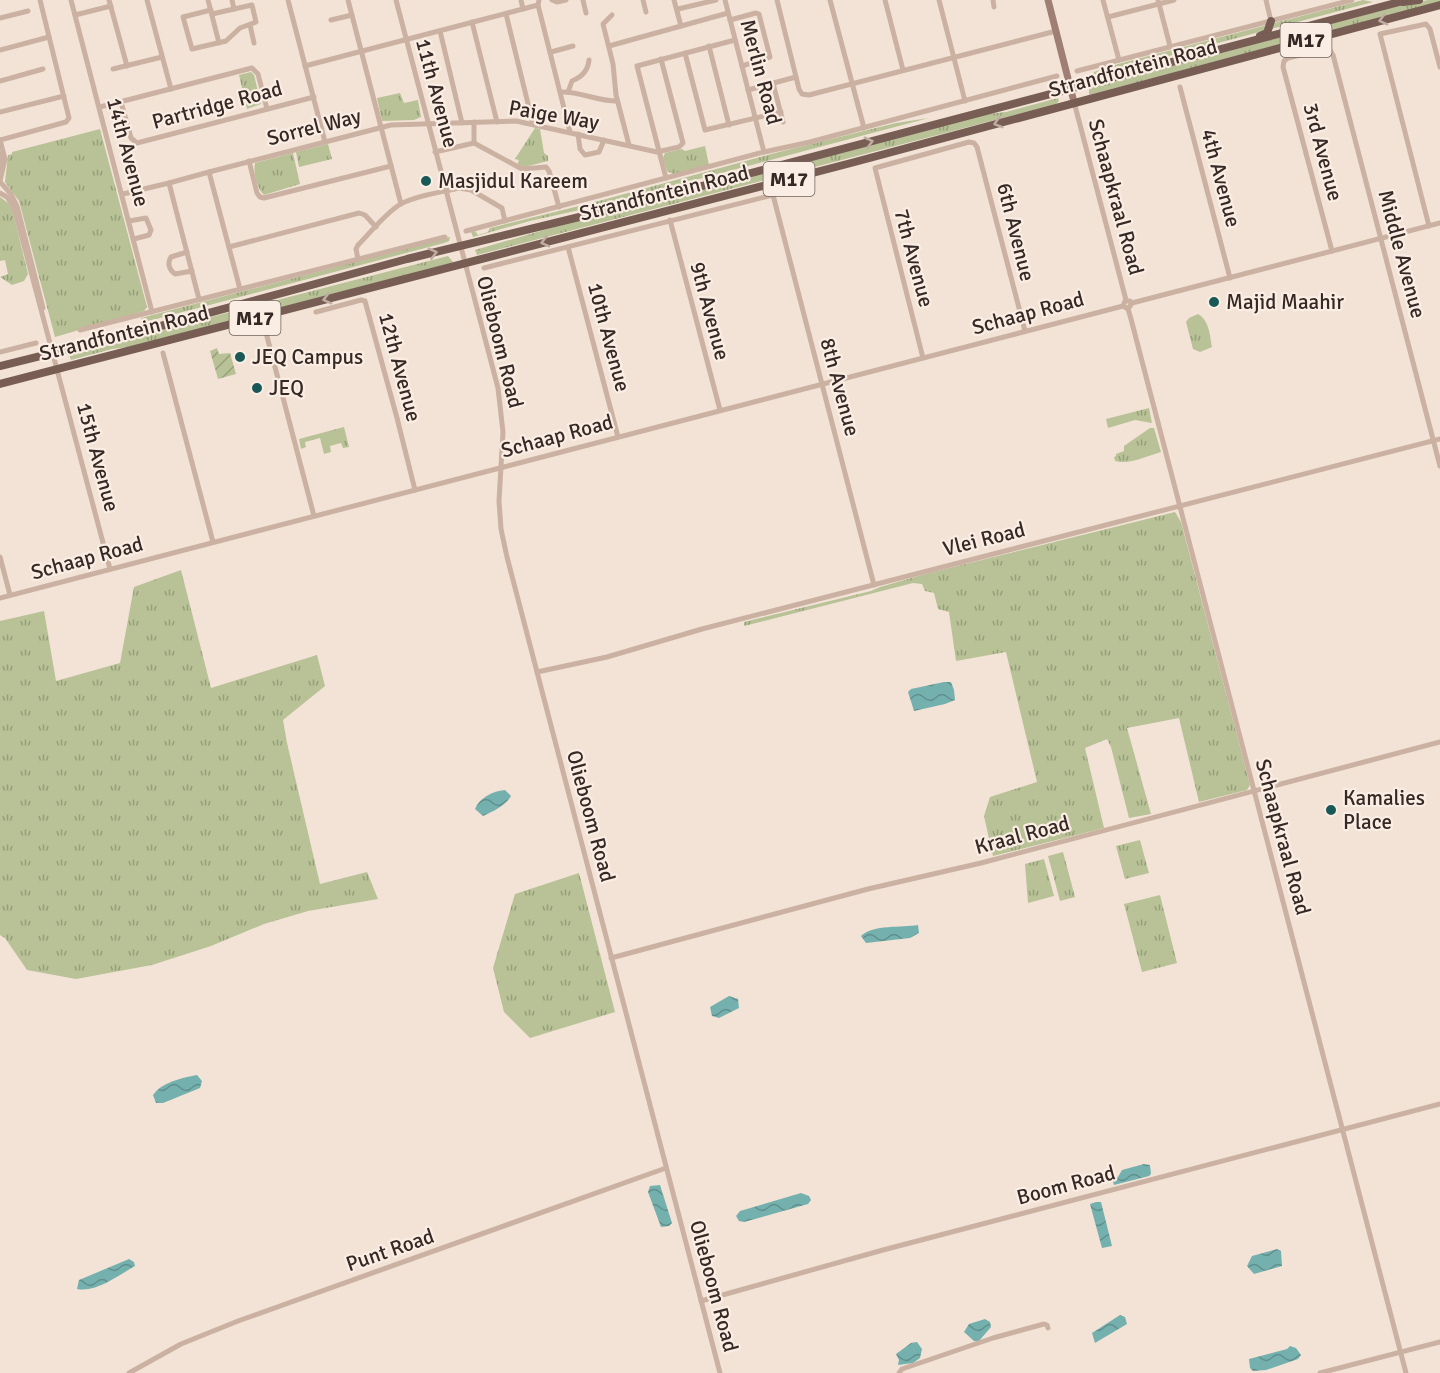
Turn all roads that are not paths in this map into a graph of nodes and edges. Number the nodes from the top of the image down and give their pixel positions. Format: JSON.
{"nodes":[{"id":1,"x":40,"y":0,"type":"edge"},
{"id":2,"x":71,"y":0,"type":"edge"},
{"id":3,"x":147,"y":0,"type":"edge"},
{"id":4,"x":208,"y":0,"type":"edge"},
{"id":5,"x":232,"y":0,"type":"edge"},
{"id":6,"x":288,"y":0,"type":"edge"},
{"id":7,"x":348,"y":0,"type":"edge"},
{"id":8,"x":396,"y":0,"type":"edge"},
{"id":9,"x":521,"y":0,"type":"edge"},
{"id":10,"x":552,"y":0,"type":"edge"},
{"id":11,"x":567,"y":0,"type":"edge"},
{"id":12,"x":584,"y":0,"type":"edge"},
{"id":13,"x":643,"y":0,"type":"edge"},
{"id":14,"x":674,"y":0,"type":"edge"},
{"id":15,"x":716,"y":0,"type":"edge"},
{"id":16,"x":725,"y":0,"type":"edge"},
{"id":17,"x":777,"y":0,"type":"edge"},
{"id":18,"x":830,"y":0,"type":"edge"},
{"id":19,"x":885,"y":0,"type":"edge"},
{"id":20,"x":939,"y":0,"type":"edge"},
{"id":21,"x":1048,"y":0,"type":"edge"},
{"id":22,"x":1103,"y":0,"type":"edge"},
{"id":23,"x":1174,"y":0,"type":"edge"},
{"id":24,"x":1266,"y":0,"type":"edge"},
{"id":25,"x":1352,"y":0,"type":"edge"},
{"id":26,"x":1376,"y":0,"type":"edge"},
{"id":27,"x":1407,"y":0,"type":"edge"},
{"id":28,"x":1419,"y":0,"type":"edge"},
{"id":29,"x":539,"y":2,"type":"edge"},
{"id":30,"x":1159,"y":2,"type":"edge"},
{"id":31,"x":110,"y":3,"type":"edge"},
{"id":32,"x":1389,"y":5,"type":"junction"},
{"id":33,"x":1440,"y":5,"type":"edge"},
{"id":34,"x":234,"y":9,"type":"junction"},
{"id":35,"x":524,"y":9,"type":"junction"},
{"id":36,"x":678,"y":9,"type":"junction"},
{"id":37,"x":28,"y":11,"type":"dead end"},
{"id":38,"x":211,"y":12,"type":"junction"},
{"id":39,"x":646,"y":12,"type":"dead end"},
{"id":40,"x":586,"y":13,"type":"dead end"},
{"id":41,"x":728,"y":13,"type":"junction"},
{"id":42,"x":506,"y":14,"type":"junction"},
{"id":43,"x":75,"y":15,"type":"junction"},
{"id":44,"x":352,"y":15,"type":"junction"},
{"id":45,"x":612,"y":15,"type":"dead end"},
{"id":46,"x":1108,"y":17,"type":"junction"},
{"id":47,"x":0,"y":18,"type":"edge"},
{"id":48,"x":331,"y":20,"type":"dead end"},
{"id":49,"x":730,"y":20,"type":"junction"},
{"id":50,"x":1271,"y":21,"type":"junction"},
{"id":51,"x":472,"y":22,"type":"junction"},
{"id":52,"x":250,"y":25,"type":"junction"},
{"id":53,"x":681,"y":26,"type":"junction"},
{"id":54,"x":440,"y":31,"type":"junction"},
{"id":55,"x":1056,"y":31,"type":"junction"},
{"id":56,"x":49,"y":37,"type":"junction"},
{"id":57,"x":406,"y":39,"type":"junction"},
{"id":58,"x":735,"y":39,"type":"junction"},
{"id":59,"x":1252,"y":41,"type":"junction"},
{"id":60,"x":219,"y":43,"type":"junction"},
{"id":61,"x":254,"y":43,"type":"dead end"},
{"id":62,"x":573,"y":46,"type":"dead end"},
{"id":63,"x":609,"y":46,"type":"junction"},
{"id":64,"x":709,"y":46,"type":"junction"},
{"id":65,"x":1170,"y":46,"type":"junction"},
{"id":66,"x":0,"y":50,"type":"edge"},
{"id":67,"x":362,"y":51,"type":"junction"},
{"id":68,"x":551,"y":52,"type":"junction"},
{"id":69,"x":685,"y":52,"type":"junction"},
{"id":70,"x":162,"y":57,"type":"junction"},
{"id":71,"x":953,"y":57,"type":"junction"},
{"id":72,"x":661,"y":59,"type":"junction"},
{"id":73,"x":588,"y":60,"type":"dead end"},
{"id":74,"x":1119,"y":60,"type":"junction"},
{"id":75,"x":1284,"y":61,"type":"joint"},
{"id":76,"x":127,"y":66,"type":"junction"},
{"id":77,"x":305,"y":66,"type":"junction"},
{"id":78,"x":742,"y":66,"type":"junction"},
{"id":79,"x":1440,"y":67,"type":"edge"},
{"id":80,"x":43,"y":69,"type":"dead end"},
{"id":81,"x":113,"y":69,"type":"dead end"},
{"id":82,"x":903,"y":70,"type":"junction"},
{"id":83,"x":1077,"y":71,"type":"dead end"},
{"id":84,"x":1057,"y":76,"type":"dead end"},
{"id":85,"x":796,"y":77,"type":"junction"},
{"id":86,"x":0,"y":81,"type":"edge"},
{"id":87,"x":773,"y":83,"type":"junction"},
{"id":88,"x":852,"y":84,"type":"junction"},
{"id":89,"x":1180,"y":87,"type":"dead end"},
{"id":90,"x":171,"y":89,"type":"junction"},
{"id":91,"x":1071,"y":89,"type":"junction"},
{"id":92,"x":748,"y":90,"type":"junction"},
{"id":93,"x":564,"y":92,"type":"junction"},
{"id":94,"x":64,"y":96,"type":"junction"},
{"id":95,"x":314,"y":97,"type":"junction"},
{"id":96,"x":964,"y":100,"type":"junction"},
{"id":97,"x":617,"y":101,"type":"junction"},
{"id":98,"x":121,"y":102,"type":"junction"},
{"id":99,"x":1074,"y":102,"type":"junction"},
{"id":100,"x":100,"y":108,"type":"junction"},
{"id":101,"x":267,"y":109,"type":"junction"},
{"id":102,"x":0,"y":112,"type":"edge"},
{"id":103,"x":781,"y":112,"type":"junction"},
{"id":104,"x":756,"y":118,"type":"junction"},
{"id":105,"x":474,"y":122,"type":"junction"},
{"id":106,"x":497,"y":122,"type":"junction"},
{"id":107,"x":783,"y":122,"type":"dead end"},
{"id":108,"x":428,"y":123,"type":"junction"},
{"id":109,"x":462,"y":123,"type":"junction"},
{"id":110,"x":533,"y":124,"type":"junction"},
{"id":111,"x":729,"y":125,"type":"junction"},
{"id":112,"x":381,"y":127,"type":"junction"},
{"id":113,"x":864,"y":128,"type":"junction"},
{"id":114,"x":570,"y":132,"type":"junction"},
{"id":115,"x":578,"y":134,"type":"junction"},
{"id":116,"x":0,"y":140,"type":"edge"},
{"id":117,"x":604,"y":140,"type":"junction"},
{"id":118,"x":325,"y":142,"type":"junction"},
{"id":119,"x":974,"y":142,"type":"joint"},
{"id":120,"x":474,"y":143,"type":"junction"},
{"id":121,"x":629,"y":145,"type":"junction"},
{"id":122,"x":2,"y":149,"type":"junction"},
{"id":123,"x":435,"y":152,"type":"junction"},
{"id":124,"x":660,"y":152,"type":"junction"},
{"id":125,"x":764,"y":152,"type":"junction"},
{"id":126,"x":249,"y":161,"type":"junction"},
{"id":127,"x":391,"y":166,"type":"junction"},
{"id":128,"x":0,"y":167,"type":"edge"},
{"id":129,"x":209,"y":172,"type":"junction"},
{"id":130,"x":666,"y":178,"type":"junction"},
{"id":131,"x":169,"y":183,"type":"junction"},
{"id":132,"x":0,"y":185,"type":"edge"},
{"id":133,"x":446,"y":192,"type":"junction"},
{"id":134,"x":123,"y":194,"type":"junction"},
{"id":135,"x":401,"y":204,"type":"junction"},
{"id":136,"x":559,"y":207,"type":"junction"},
{"id":137,"x":670,"y":220,"type":"junction"},
{"id":138,"x":129,"y":221,"type":"junction"},
{"id":139,"x":506,"y":221,"type":"junction"},
{"id":140,"x":1440,"y":223,"type":"edge"},
{"id":141,"x":1429,"y":226,"type":"junction"},
{"id":142,"x":376,"y":227,"type":"junction"},
{"id":143,"x":466,"y":231,"type":"dead end"},
{"id":144,"x":445,"y":237,"type":"dead end"},
{"id":145,"x":1380,"y":239,"type":"junction"},
{"id":146,"x":134,"y":240,"type":"junction"},
{"id":147,"x":229,"y":247,"type":"junction"},
{"id":148,"x":460,"y":247,"type":"junction"},
{"id":149,"x":568,"y":247,"type":"junction"},
{"id":150,"x":1332,"y":251,"type":"junction"},
{"id":151,"x":187,"y":252,"type":"junction"},
{"id":152,"x":358,"y":259,"type":"junction"},
{"id":153,"x":464,"y":263,"type":"junction"},
{"id":154,"x":484,"y":268,"type":"dead end"},
{"id":155,"x":192,"y":271,"type":"junction"},
{"id":156,"x":1230,"y":278,"type":"junction"},
{"id":157,"x":240,"y":289,"type":"junction"},
{"id":158,"x":199,"y":300,"type":"junction"},
{"id":159,"x":1127,"y":305,"type":"junction"},
{"id":160,"x":152,"y":312,"type":"junction"},
{"id":161,"x":316,"y":312,"type":"dead end"},
{"id":162,"x":45,"y":325,"type":"junction"},
{"id":163,"x":264,"y":325,"type":"dead end"},
{"id":164,"x":80,"y":330,"type":"dead end"},
{"id":165,"x":1025,"y":331,"type":"junction"},
{"id":166,"x":36,"y":343,"type":"dead end"},
{"id":167,"x":0,"y":352,"type":"edge"},
{"id":168,"x":53,"y":353,"type":"junction"},
{"id":169,"x":163,"y":354,"type":"dead end"},
{"id":170,"x":923,"y":358,"type":"junction"},
{"id":171,"x":0,"y":366,"type":"edge"},
{"id":172,"x":57,"y":369,"type":"junction"},
{"id":173,"x":0,"y":384,"type":"edge"},
{"id":174,"x":822,"y":384,"type":"junction"},
{"id":175,"x":720,"y":410,"type":"junction"},
{"id":176,"x":618,"y":437,"type":"junction"},
{"id":177,"x":1437,"y":440,"type":"edge"},
{"id":178,"x":1440,"y":466,"type":"edge"},
{"id":179,"x":501,"y":468,"type":"junction"},
{"id":180,"x":415,"y":490,"type":"junction"},
{"id":181,"x":1180,"y":506,"type":"junction"},
{"id":182,"x":314,"y":516,"type":"junction"},
{"id":183,"x":213,"y":542,"type":"junction"},
{"id":184,"x":0,"y":557,"type":"edge"},
{"id":185,"x":110,"y":569,"type":"junction"},
{"id":186,"x":874,"y":585,"type":"junction"},
{"id":187,"x":10,"y":595,"type":"junction"},
{"id":188,"x":0,"y":598,"type":"edge"},
{"id":189,"x":537,"y":672,"type":"junction"},
{"id":190,"x":1440,"y":742,"type":"edge"},
{"id":191,"x":1254,"y":791,"type":"junction"},
{"id":192,"x":611,"y":958,"type":"junction"},
{"id":193,"x":1440,"y":1104,"type":"edge"},
{"id":194,"x":1342,"y":1131,"type":"junction"},
{"id":195,"x":666,"y":1168,"type":"junction"},
{"id":196,"x":701,"y":1301,"type":"junction"},
{"id":197,"x":1048,"y":1328,"type":"dead end"},
{"id":198,"x":1440,"y":1342,"type":"edge"},
{"id":199,"x":1400,"y":1352,"type":"junction"},
{"id":200,"x":129,"y":1373,"type":"edge"},
{"id":201,"x":720,"y":1373,"type":"edge"},
{"id":202,"x":899,"y":1373,"type":"edge"},
{"id":203,"x":1320,"y":1373,"type":"edge"},
{"id":204,"x":1406,"y":1373,"type":"edge"}],
"edges":[{"from":1,"to":56,"type":"street"},
{"from":2,"to":43,"type":"street","name":"14th Avenue"},
{"from":3,"to":70,"type":"street"},
{"from":4,"to":38,"type":"street"},
{"from":5,"to":34,"type":"street"},
{"from":6,"to":77,"type":"street"},
{"from":7,"to":44,"type":"street"},
{"from":8,"to":57,"type":"street","name":"11th Avenue"},
{"from":9,"to":35,"type":"street"},
{"from":10,"to":11,"type":"street"},
{"from":12,"to":40,"type":"street"},
{"from":13,"to":39,"type":"street"},
{"from":14,"to":36,"type":"street"},
{"from":15,"to":36,"type":"street"},
{"from":16,"to":41,"type":"street","name":"Merlin Road"},
{"from":17,"to":85,"type":"street"},
{"from":18,"to":88,"type":"street"},
{"from":19,"to":82,"type":"street"},
{"from":20,"to":71,"type":"street"},
{"from":21,"to":55,"type":"main road"},
{"from":22,"to":46,"type":"street"},
{"from":23,"to":30,"type":"street"},
{"from":24,"to":50,"type":"street"},
{"from":25,"to":50,"type":"street","name":"Strandfontein Road"},
{"from":26,"to":32,"type":"main road"},
{"from":27,"to":32,"type":"main road","name":"Strandfontein Road","number":"M17"},
{"from":28,"to":32,"type":"main road"},
{"from":29,"to":35,"type":"street"},
{"from":29,"to":68,"type":"street"},
{"from":30,"to":46,"type":"street"},
{"from":30,"to":65,"type":"street"},
{"from":31,"to":43,"type":"street"},
{"from":31,"to":76,"type":"street"},
{"from":32,"to":59,"type":"main road","name":"Strandfontein Road","number":"M17"},
{"from":33,"to":99,"type":"main road","name":"Strandfontein Road","number":"M17","one_way":true},
{"from":34,"to":38,"type":"street"},
{"from":34,"to":52,"type":"street"},
{"from":35,"to":42,"type":"street"},
{"from":36,"to":53,"type":"street"},
{"from":37,"to":47,"type":"street"},
{"from":38,"to":60,"type":"street"},
{"from":38,"to":60,"type":"street"},
{"from":41,"to":49,"type":"street","name":"Merlin Road"},
{"from":41,"to":53,"type":"street"},
{"from":42,"to":51,"type":"street"},
{"from":42,"to":110,"type":"street"},
{"from":43,"to":100,"type":"street","name":"14th Avenue"},
{"from":44,"to":48,"type":"street"},
{"from":44,"to":67,"type":"street"},
{"from":45,"to":63,"type":"street"},
{"from":46,"to":74,"type":"street"},
{"from":49,"to":58,"type":"street","name":"Merlin Road"},
{"from":49,"to":78,"type":"street"},
{"from":50,"to":59,"type":"main road"},
{"from":50,"to":65,"type":"street","name":"Strandfontein Road"},
{"from":51,"to":54,"type":"street"},
{"from":51,"to":106,"type":"street"},
{"from":52,"to":60,"type":"street"},
{"from":52,"to":61,"type":"street"},
{"from":53,"to":63,"type":"street"},
{"from":54,"to":57,"type":"street"},
{"from":54,"to":109,"type":"street"},
{"from":55,"to":71,"type":"street"},
{"from":55,"to":91,"type":"main road"},
{"from":56,"to":66,"type":"street"},
{"from":56,"to":94,"type":"street"},
{"from":57,"to":67,"type":"street"},
{"from":57,"to":108,"type":"street","name":"11th Avenue"},
{"from":58,"to":64,"type":"street"},
{"from":58,"to":78,"type":"street","name":"Merlin Road"},
{"from":59,"to":91,"type":"main road","name":"Strandfontein Road","number":"M17"},
{"from":62,"to":68,"type":"street"},
{"from":63,"to":97,"type":"street"},
{"from":64,"to":69,"type":"street"},
{"from":64,"to":111,"type":"street"},
{"from":65,"to":74,"type":"street","name":"Strandfontein Road"},
{"from":67,"to":77,"type":"street"},
{"from":67,"to":112,"type":"street"},
{"from":68,"to":93,"type":"street"},
{"from":69,"to":72,"type":"street"},
{"from":69,"to":111,"type":"street"},
{"from":70,"to":76,"type":"street"},
{"from":70,"to":90,"type":"street"},
{"from":71,"to":82,"type":"street"},
{"from":71,"to":96,"type":"street"},
{"from":72,"to":124,"type":"street"},
{"from":72,"to":124,"type":"street"},
{"from":73,"to":93,"type":"street"},
{"from":74,"to":83,"type":"street","name":"Strandfontein Road"},
{"from":75,"to":145,"type":"street","name":"Middle Avenue"},
{"from":75,"to":150,"type":"street","name":"3rd Avenue"},
{"from":76,"to":81,"type":"street"},
{"from":77,"to":95,"type":"street"},
{"from":78,"to":92,"type":"street","name":"Merlin Road"},
{"from":79,"to":141,"type":"street"},
{"from":80,"to":86,"type":"street"},
{"from":82,"to":88,"type":"street"},
{"from":84,"to":96,"type":"street","name":"Strandfontein Road"},
{"from":85,"to":87,"type":"street"},
{"from":85,"to":88,"type":"street"},
{"from":87,"to":92,"type":"street"},
{"from":87,"to":103,"type":"street"},
{"from":88,"to":113,"type":"street"},
{"from":89,"to":156,"type":"street","name":"4th Avenue"},
{"from":90,"to":98,"type":"street"},
{"from":90,"to":101,"type":"street"},
{"from":91,"to":99,"type":"main road"},
{"from":148,"to":91,"type":"main road","name":"Strandfontein Road","number":"M17","one_way":true},
{"from":92,"to":104,"type":"street","name":"Merlin Road"},
{"from":93,"to":97,"type":"street"},
{"from":93,"to":114,"type":"street"},
{"from":94,"to":102,"type":"street"},
{"from":94,"to":116,"type":"street"},
{"from":95,"to":101,"type":"street","name":"Partridge Road"},
{"from":95,"to":118,"type":"street"},
{"from":96,"to":113,"type":"street","name":"Strandfontein Road"},
{"from":97,"to":121,"type":"street"},
{"from":98,"to":100,"type":"street"},
{"from":98,"to":101,"type":"street","name":"Partridge Road"},
{"from":99,"to":153,"type":"main road","name":"Strandfontein Road","number":"M17","one_way":true},
{"from":99,"to":159,"type":"street","name":"Schaapkraal Road"},
{"from":100,"to":134,"type":"street","name":"14th Avenue"},
{"from":103,"to":104,"type":"street"},
{"from":103,"to":107,"type":"street"},
{"from":104,"to":111,"type":"street"},
{"from":104,"to":125,"type":"street","name":"Merlin Road"},
{"from":105,"to":106,"type":"street","name":"Paige Way"},
{"from":105,"to":109,"type":"street","name":"Paige Way"},
{"from":105,"to":120,"type":"street"},
{"from":106,"to":110,"type":"street","name":"Paige Way"},
{"from":108,"to":109,"type":"street","name":"Paige Way"},
{"from":108,"to":112,"type":"street","name":"Sorrel Way"},
{"from":108,"to":123,"type":"street","name":"11th Avenue"},
{"from":110,"to":114,"type":"street","name":"Paige Way"},
{"from":112,"to":118,"type":"street","name":"Sorrel Way"},
{"from":112,"to":127,"type":"street"},
{"from":113,"to":125,"type":"street","name":"Strandfontein Road"},
{"from":114,"to":115,"type":"street","name":"Paige Way"},
{"from":115,"to":117,"type":"street","name":"Paige Way"},
{"from":115,"to":117,"type":"street"},
{"from":116,"to":122,"type":"street"},
{"from":117,"to":121,"type":"street","name":"Paige Way"},
{"from":118,"to":126,"type":"street","name":"Sorrel Way"},
{"from":119,"to":165,"type":"street","name":"6th Avenue"},
{"from":119,"to":170,"type":"street","name":"7th Avenue"},
{"from":120,"to":123,"type":"street"},
{"from":120,"to":136,"type":"street"},
{"from":121,"to":124,"type":"street","name":"Paige Way"},
{"from":122,"to":128,"type":"street"},
{"from":122,"to":132,"type":"street"},
{"from":123,"to":133,"type":"street","name":"11th Avenue"},
{"from":124,"to":130,"type":"street"},
{"from":125,"to":130,"type":"street","name":"Strandfontein Road"},
{"from":126,"to":127,"type":"street"},
{"from":126,"to":129,"type":"street","name":"Sorrel Way"},
{"from":127,"to":135,"type":"street"},
{"from":129,"to":131,"type":"street","name":"Sorrel Way"},
{"from":129,"to":147,"type":"street"},
{"from":130,"to":136,"type":"street","name":"Strandfontein Road"},
{"from":131,"to":134,"type":"street","name":"Sorrel Way"},
{"from":131,"to":151,"type":"street"},
{"from":132,"to":162,"type":"street"},
{"from":132,"to":162,"type":"street"},
{"from":133,"to":135,"type":"street"},
{"from":133,"to":139,"type":"street"},
{"from":133,"to":148,"type":"street","name":"11th Avenue"},
{"from":134,"to":138,"type":"street","name":"14th Avenue"},
{"from":135,"to":142,"type":"street"},
{"from":136,"to":139,"type":"street","name":"Strandfontein Road"},
{"from":137,"to":149,"type":"street"},
{"from":137,"to":174,"type":"street","name":"8th Avenue"},
{"from":137,"to":175,"type":"street","name":"9th Avenue"},
{"from":138,"to":146,"type":"street","name":"14th Avenue"},
{"from":138,"to":146,"type":"street"},
{"from":139,"to":143,"type":"street","name":"Strandfontein Road"},
{"from":140,"to":141,"type":"street","name":"Schaap Road"},
{"from":141,"to":145,"type":"street","name":"Schaap Road"},
{"from":142,"to":147,"type":"street"},
{"from":142,"to":152,"type":"street"},
{"from":144,"to":152,"type":"street","name":"Strandfontein Road"},
{"from":145,"to":150,"type":"street","name":"Schaap Road"},
{"from":145,"to":177,"type":"street","name":"Middle Avenue"},
{"from":146,"to":160,"type":"street","name":"14th Avenue"},
{"from":147,"to":157,"type":"street"},
{"from":148,"to":153,"type":"street","name":"11th Avenue"},
{"from":168,"to":148,"type":"main road","name":"Strandfontein Road","number":"M17","one_way":true},
{"from":149,"to":154,"type":"street"},
{"from":149,"to":176,"type":"street","name":"10th Avenue"},
{"from":150,"to":156,"type":"street","name":"Schaap Road"},
{"from":151,"to":155,"type":"street"},
{"from":151,"to":155,"type":"street"},
{"from":152,"to":157,"type":"street","name":"Strandfontein Road"},
{"from":153,"to":172,"type":"main road","name":"Strandfontein Road","number":"M17","one_way":true},
{"from":153,"to":179,"type":"street","name":"Olieboom Road"},
{"from":155,"to":158,"type":"street"},
{"from":156,"to":159,"type":"street","name":"Schaap Road"},
{"from":157,"to":158,"type":"street","name":"Strandfontein Road"},
{"from":158,"to":160,"type":"street","name":"Strandfontein Road"},
{"from":159,"to":165,"type":"street","name":"Schaap Road"},
{"from":159,"to":181,"type":"street","name":"Schaapkraal Road"},
{"from":160,"to":164,"type":"street","name":"Strandfontein Road"},
{"from":161,"to":180,"type":"street","name":"12th Avenue"},
{"from":162,"to":168,"type":"street","name":"15th Avenue"},
{"from":163,"to":182,"type":"street"},
{"from":165,"to":170,"type":"street","name":"Schaap Road"},
{"from":166,"to":167,"type":"street","name":"Strandfontein Road"},
{"from":168,"to":171,"type":"main road","name":"Strandfontein Road","number":"M17"},
{"from":168,"to":172,"type":"street","name":"15th Avenue"},
{"from":169,"to":183,"type":"street"},
{"from":170,"to":174,"type":"street","name":"Schaap Road"},
{"from":172,"to":173,"type":"main road","name":"Strandfontein Road","number":"M17"},
{"from":172,"to":185,"type":"street","name":"15th Avenue"},
{"from":174,"to":175,"type":"street","name":"Schaap Road"},
{"from":174,"to":186,"type":"street","name":"8th Avenue"},
{"from":175,"to":176,"type":"street","name":"Schaap Road"},
{"from":176,"to":179,"type":"street","name":"Schaap Road"},
{"from":177,"to":178,"type":"street","name":"Middle Avenue"},
{"from":177,"to":181,"type":"street","name":"Vlei Road"},
{"from":179,"to":180,"type":"street","name":"Schaap Road"},
{"from":179,"to":189,"type":"street","name":"Olieboom Road"},
{"from":180,"to":182,"type":"street","name":"Schaap Road"},
{"from":181,"to":186,"type":"street","name":"Vlei Road"},
{"from":181,"to":191,"type":"street","name":"Schaapkraal Road"},
{"from":182,"to":183,"type":"street","name":"Schaap Road"},
{"from":183,"to":185,"type":"street","name":"Schaap Road"},
{"from":184,"to":187,"type":"street"},
{"from":185,"to":187,"type":"street","name":"Schaap Road"},
{"from":186,"to":189,"type":"street","name":"Vlei Road"},
{"from":187,"to":188,"type":"street","name":"Schaap Road"},
{"from":189,"to":192,"type":"street","name":"Olieboom Road"},
{"from":190,"to":191,"type":"street","name":"Kraal Road"},
{"from":191,"to":192,"type":"street","name":"Kraal Road"},
{"from":191,"to":194,"type":"street","name":"Schaapkraal Road"},
{"from":192,"to":195,"type":"street","name":"Olieboom Road"},
{"from":193,"to":194,"type":"street","name":"Boom Road"},
{"from":194,"to":196,"type":"street","name":"Boom Road"},
{"from":194,"to":199,"type":"street","name":"Schaapkraal Road"},
{"from":195,"to":196,"type":"street","name":"Olieboom Road"},
{"from":195,"to":200,"type":"street","name":"Punt Road"},
{"from":196,"to":201,"type":"street","name":"Olieboom Road"},
{"from":197,"to":202,"type":"street"},
{"from":198,"to":199,"type":"street"},
{"from":199,"to":203,"type":"street"},
{"from":199,"to":204,"type":"street","name":"Schaapkraal Road"}]}
